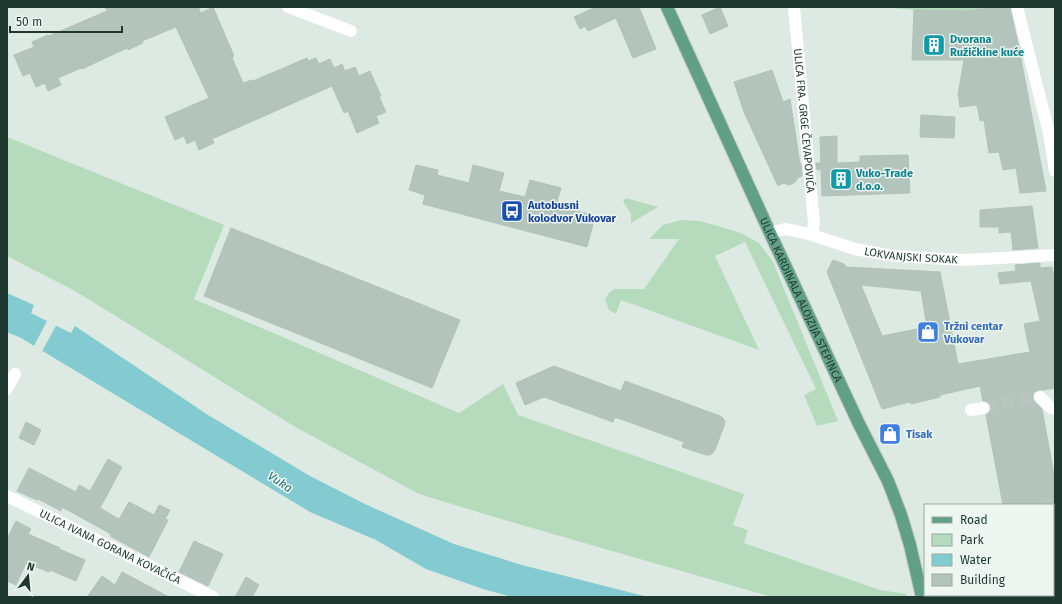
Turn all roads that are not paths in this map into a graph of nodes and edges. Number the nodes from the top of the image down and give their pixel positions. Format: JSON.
{"nodes":[{"id":1,"x":288,"y":7,"type":"edge"},
{"id":2,"x":667,"y":7,"type":"edge"},
{"id":3,"x":794,"y":7,"type":"edge"},
{"id":4,"x":1017,"y":7,"type":"edge"},
{"id":5,"x":351,"y":32,"type":"dead end"},
{"id":6,"x":1055,"y":171,"type":"edge"},
{"id":7,"x":770,"y":233,"type":"junction"},
{"id":8,"x":812,"y":235,"type":"junction"},
{"id":9,"x":1055,"y":255,"type":"edge"},
{"id":10,"x":14,"y":374,"type":"dead end"},
{"id":11,"x":7,"y":390,"type":"edge"},
{"id":12,"x":1040,"y":397,"type":"dead end"},
{"id":13,"x":984,"y":408,"type":"tunnel mouth"},
{"id":14,"x":1055,"y":409,"type":"edge"},
{"id":15,"x":971,"y":410,"type":"dead end"},
{"id":16,"x":7,"y":496,"type":"edge"},
{"id":17,"x":213,"y":597,"type":"edge"},
{"id":18,"x":922,"y":597,"type":"edge"}],
"edges":[{"from":1,"to":5,"type":"street"},
{"from":2,"to":7,"type":"main road","name":"ULICA KARDINALA ALOJZIJA STEPINCA"},
{"from":3,"to":8,"type":"street","name":"ULICA FRA. GRGE ČEVAPOVIĆA"},
{"from":4,"to":6,"type":"street"},
{"from":7,"to":8,"type":"street","name":"LOKVANJSKI SOKAK"},
{"from":7,"to":18,"type":"main road","name":"ULICA KARDINALA ALOJZIJA STEPINCA"},
{"from":8,"to":9,"type":"street","name":"LOKVANJSKI SOKAK"},
{"from":10,"to":11,"type":"street"},
{"from":12,"to":14,"type":"street"},
{"from":13,"to":15,"type":"street"},
{"from":16,"to":17,"type":"street","name":"ULICA IVANA GORANA KOVAČIĆA"}]}
